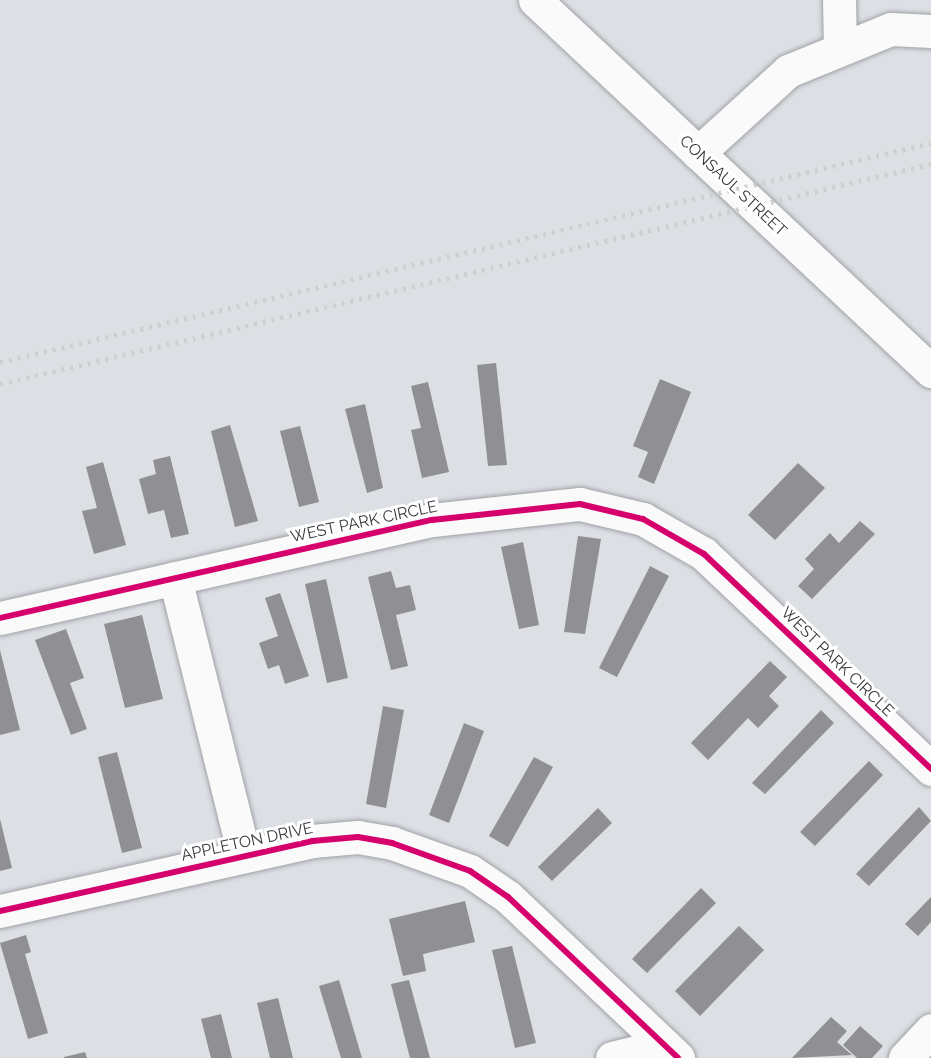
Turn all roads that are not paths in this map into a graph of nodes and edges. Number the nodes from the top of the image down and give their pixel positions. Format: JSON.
{"nodes":[{"id":1,"x":535,"y":0,"type":"edge"},
{"id":2,"x":839,"y":0,"type":"edge"},
{"id":3,"x":931,"y":31,"type":"edge"},
{"id":4,"x":840,"y":49,"type":"junction"},
{"id":5,"x":698,"y":153,"type":"junction"},
{"id":6,"x":931,"y":371,"type":"edge"},
{"id":7,"x":175,"y":578,"type":"junction"},
{"id":8,"x":0,"y":618,"type":"edge"},
{"id":9,"x":931,"y":770,"type":"edge"},
{"id":10,"x":244,"y":854,"type":"junction"},
{"id":11,"x":0,"y":911,"type":"edge"},
{"id":12,"x":931,"y":1030,"type":"edge"},
{"id":13,"x":671,"y":1052,"type":"edge"},
{"id":14,"x":612,"y":1058,"type":"edge"},
{"id":15,"x":905,"y":1058,"type":"edge"}],
"edges":[{"from":1,"to":5,"type":"street","name":"CONSAUL STREET"},
{"from":2,"to":4,"type":"street"},
{"from":3,"to":4,"type":"street"},
{"from":4,"to":5,"type":"street"},
{"from":5,"to":6,"type":"street","name":"CONSAUL STREET"},
{"from":7,"to":8,"type":"street","name":"WEST PARK CIRCLE"},
{"from":7,"to":9,"type":"street","name":"WEST PARK CIRCLE"},
{"from":7,"to":10,"type":"street"},
{"from":10,"to":11,"type":"street","name":"APPLETON DRIVE"},
{"from":10,"to":13,"type":"street","name":"APPLETON DRIVE"},
{"from":12,"to":15,"type":"street"},
{"from":13,"to":14,"type":"street"}]}
